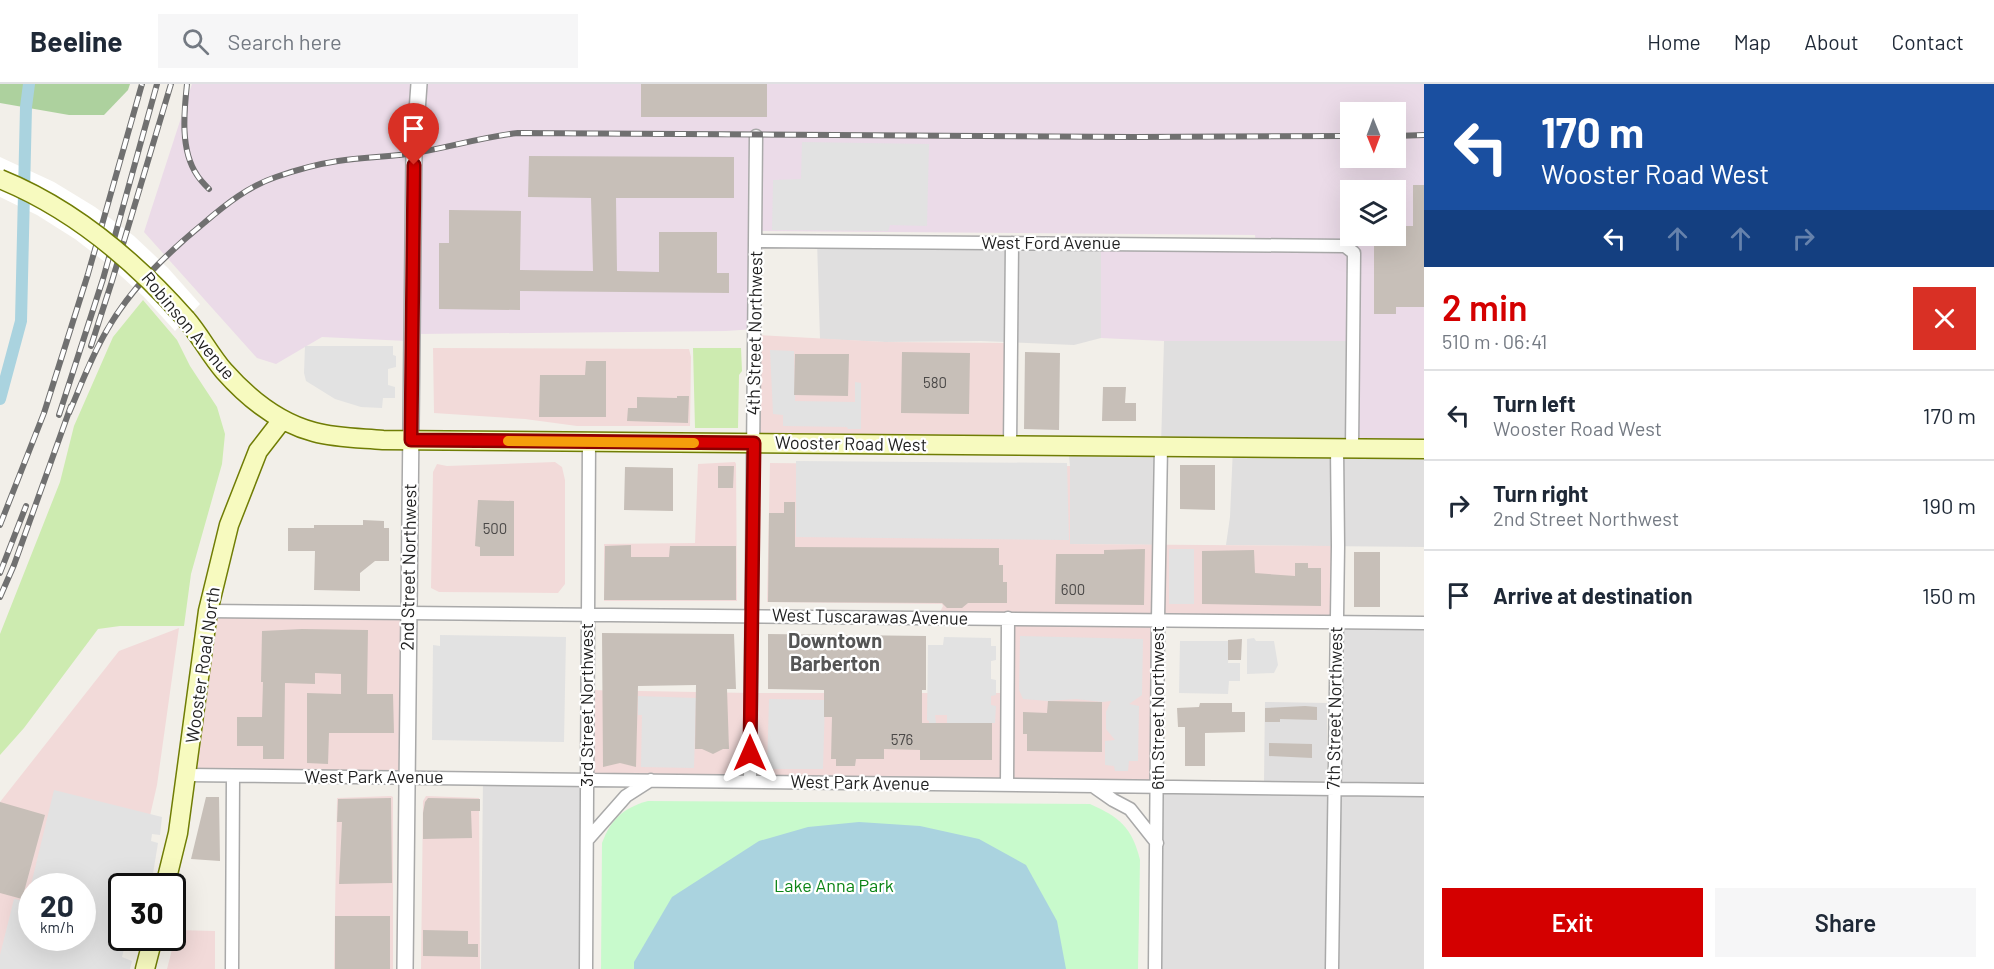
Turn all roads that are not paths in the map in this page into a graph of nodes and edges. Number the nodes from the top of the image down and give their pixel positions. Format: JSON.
{"nodes":[{"id":1,"x":419,"y":84,"type":"edge"},
{"id":2,"x":756,"y":136,"type":"dead end"},
{"id":3,"x":0,"y":179,"type":"edge"},
{"id":4,"x":756,"y":241,"type":"junction"},
{"id":5,"x":1012,"y":243,"type":"junction"},
{"id":6,"x":1340,"y":246,"type":"edge"},
{"id":7,"x":1345,"y":246,"type":"edge"},
{"id":8,"x":282,"y":420,"type":"junction"},
{"id":9,"x":411,"y":440,"type":"junction"},
{"id":10,"x":589,"y":442,"type":"junction"},
{"id":11,"x":754,"y":443,"type":"junction"},
{"id":12,"x":1010,"y":446,"type":"junction"},
{"id":13,"x":1161,"y":446,"type":"junction"},
{"id":14,"x":1344,"y":448,"type":"junction"},
{"id":15,"x":1424,"y":449,"type":"edge"},
{"id":16,"x":208,"y":611,"type":"junction"},
{"id":17,"x":408,"y":613,"type":"junction"},
{"id":18,"x":588,"y":616,"type":"junction"},
{"id":19,"x":751,"y":616,"type":"junction"},
{"id":20,"x":1008,"y":618,"type":"junction"},
{"id":21,"x":1158,"y":620,"type":"junction"},
{"id":22,"x":1336,"y":622,"type":"junction"},
{"id":23,"x":1424,"y":623,"type":"edge"},
{"id":24,"x":187,"y":775,"type":"junction"},
{"id":25,"x":233,"y":777,"type":"junction"},
{"id":26,"x":407,"y":777,"type":"junction"},
{"id":27,"x":586,"y":778,"type":"junction"},
{"id":28,"x":651,"y":780,"type":"junction"},
{"id":29,"x":750,"y":782,"type":"junction"},
{"id":30,"x":1007,"y":785,"type":"junction"},
{"id":31,"x":1093,"y":786,"type":"junction"},
{"id":32,"x":1158,"y":787,"type":"junction"},
{"id":33,"x":1334,"y":789,"type":"junction"},
{"id":34,"x":1424,"y":790,"type":"edge"},
{"id":35,"x":588,"y":839,"type":"junction"},
{"id":36,"x":1157,"y":843,"type":"junction"},
{"id":37,"x":168,"y":873,"type":"edge"},
{"id":38,"x":150,"y":951,"type":"edge"},
{"id":39,"x":145,"y":969,"type":"edge"},
{"id":40,"x":232,"y":969,"type":"edge"},
{"id":41,"x":405,"y":969,"type":"edge"},
{"id":42,"x":586,"y":969,"type":"edge"},
{"id":43,"x":1155,"y":969,"type":"edge"},
{"id":44,"x":1332,"y":969,"type":"edge"}],
"edges":[{"from":1,"to":9,"type":"street","name":"2nd Street Northwest"},
{"from":2,"to":4,"type":"street","name":"4th Street Northwest"},
{"from":3,"to":8,"type":"main road","name":"Robinson Avenue","bridge":true},
{"from":4,"to":5,"type":"street","name":"West Ford Avenue"},
{"from":4,"to":11,"type":"street","name":"4th Street Northwest"},
{"from":5,"to":6,"type":"street","name":"West Ford Avenue"},
{"from":5,"to":12,"type":"street"},
{"from":7,"to":14,"type":"street","name":"7th Street Northwest"},
{"from":8,"to":9,"type":"main road","name":"Wooster Road West"},
{"from":8,"to":16,"type":"main road","name":"Wooster Road North"},
{"from":9,"to":10,"type":"main road","name":"Wooster Road West"},
{"from":9,"to":17,"type":"street","name":"2nd Street Northwest"},
{"from":10,"to":11,"type":"main road","name":"Wooster Road West"},
{"from":10,"to":18,"type":"street","name":"3rd Street Northwest"},
{"from":11,"to":12,"type":"main road","name":"Wooster Road West"},
{"from":11,"to":19,"type":"street","name":"4th Street Northwest"},
{"from":12,"to":13,"type":"main road","name":"Wooster Road West"},
{"from":13,"to":14,"type":"main road","name":"Wooster Road West"},
{"from":13,"to":21,"type":"street","name":"6th Street Northwest"},
{"from":14,"to":15,"type":"main road","name":"Wooster Road West"},
{"from":14,"to":22,"type":"street","name":"7th Street Northwest"},
{"from":16,"to":17,"type":"street","name":"West Tuscarawas Avenue"},
{"from":16,"to":24,"type":"main road","name":"Wooster Road North"},
{"from":17,"to":18,"type":"street","name":"West Tuscarawas Avenue"},
{"from":17,"to":26,"type":"street","name":"2nd Street Northwest"},
{"from":18,"to":19,"type":"street","name":"West Tuscarawas Avenue"},
{"from":18,"to":27,"type":"street","name":"3rd Street Northwest"},
{"from":19,"to":20,"type":"street","name":"West Tuscarawas Avenue"},
{"from":19,"to":29,"type":"street","name":"4th Street Northwest"},
{"from":20,"to":21,"type":"street","name":"West Tuscarawas Avenue"},
{"from":20,"to":30,"type":"street"},
{"from":21,"to":22,"type":"street","name":"West Tuscarawas Avenue"},
{"from":21,"to":32,"type":"street","name":"6th Street Northwest"},
{"from":22,"to":23,"type":"street","name":"West Tuscarawas Avenue"},
{"from":22,"to":33,"type":"street","name":"7th Street Northwest"},
{"from":24,"to":25,"type":"street","name":"West Park Avenue"},
{"from":24,"to":37,"type":"main road","name":"Wooster Road North"},
{"from":25,"to":26,"type":"street","name":"West Park Avenue"},
{"from":25,"to":40,"type":"street"},
{"from":26,"to":27,"type":"street","name":"West Park Avenue"},
{"from":26,"to":41,"type":"street","name":"2nd Street Northwest"},
{"from":27,"to":28,"type":"street","name":"West Park Avenue"},
{"from":27,"to":35,"type":"street","name":"3rd Street Northwest"},
{"from":28,"to":29,"type":"street","name":"West Park Avenue"},
{"from":28,"to":35,"type":"street"},
{"from":29,"to":30,"type":"street","name":"West Park Avenue"},
{"from":30,"to":31,"type":"street","name":"West Park Avenue"},
{"from":31,"to":32,"type":"street","name":"West Park Avenue"},
{"from":31,"to":36,"type":"street"},
{"from":32,"to":33,"type":"street","name":"West Park Avenue"},
{"from":32,"to":36,"type":"street","name":"6th Street Northwest"},
{"from":33,"to":34,"type":"street","name":"West Park Avenue"},
{"from":33,"to":44,"type":"street","name":"7th Street Northwest"},
{"from":35,"to":42,"type":"street","name":"3rd Street Northwest"},
{"from":36,"to":43,"type":"street","name":"6th Street Northwest"},
{"from":38,"to":39,"type":"main road"}]}
